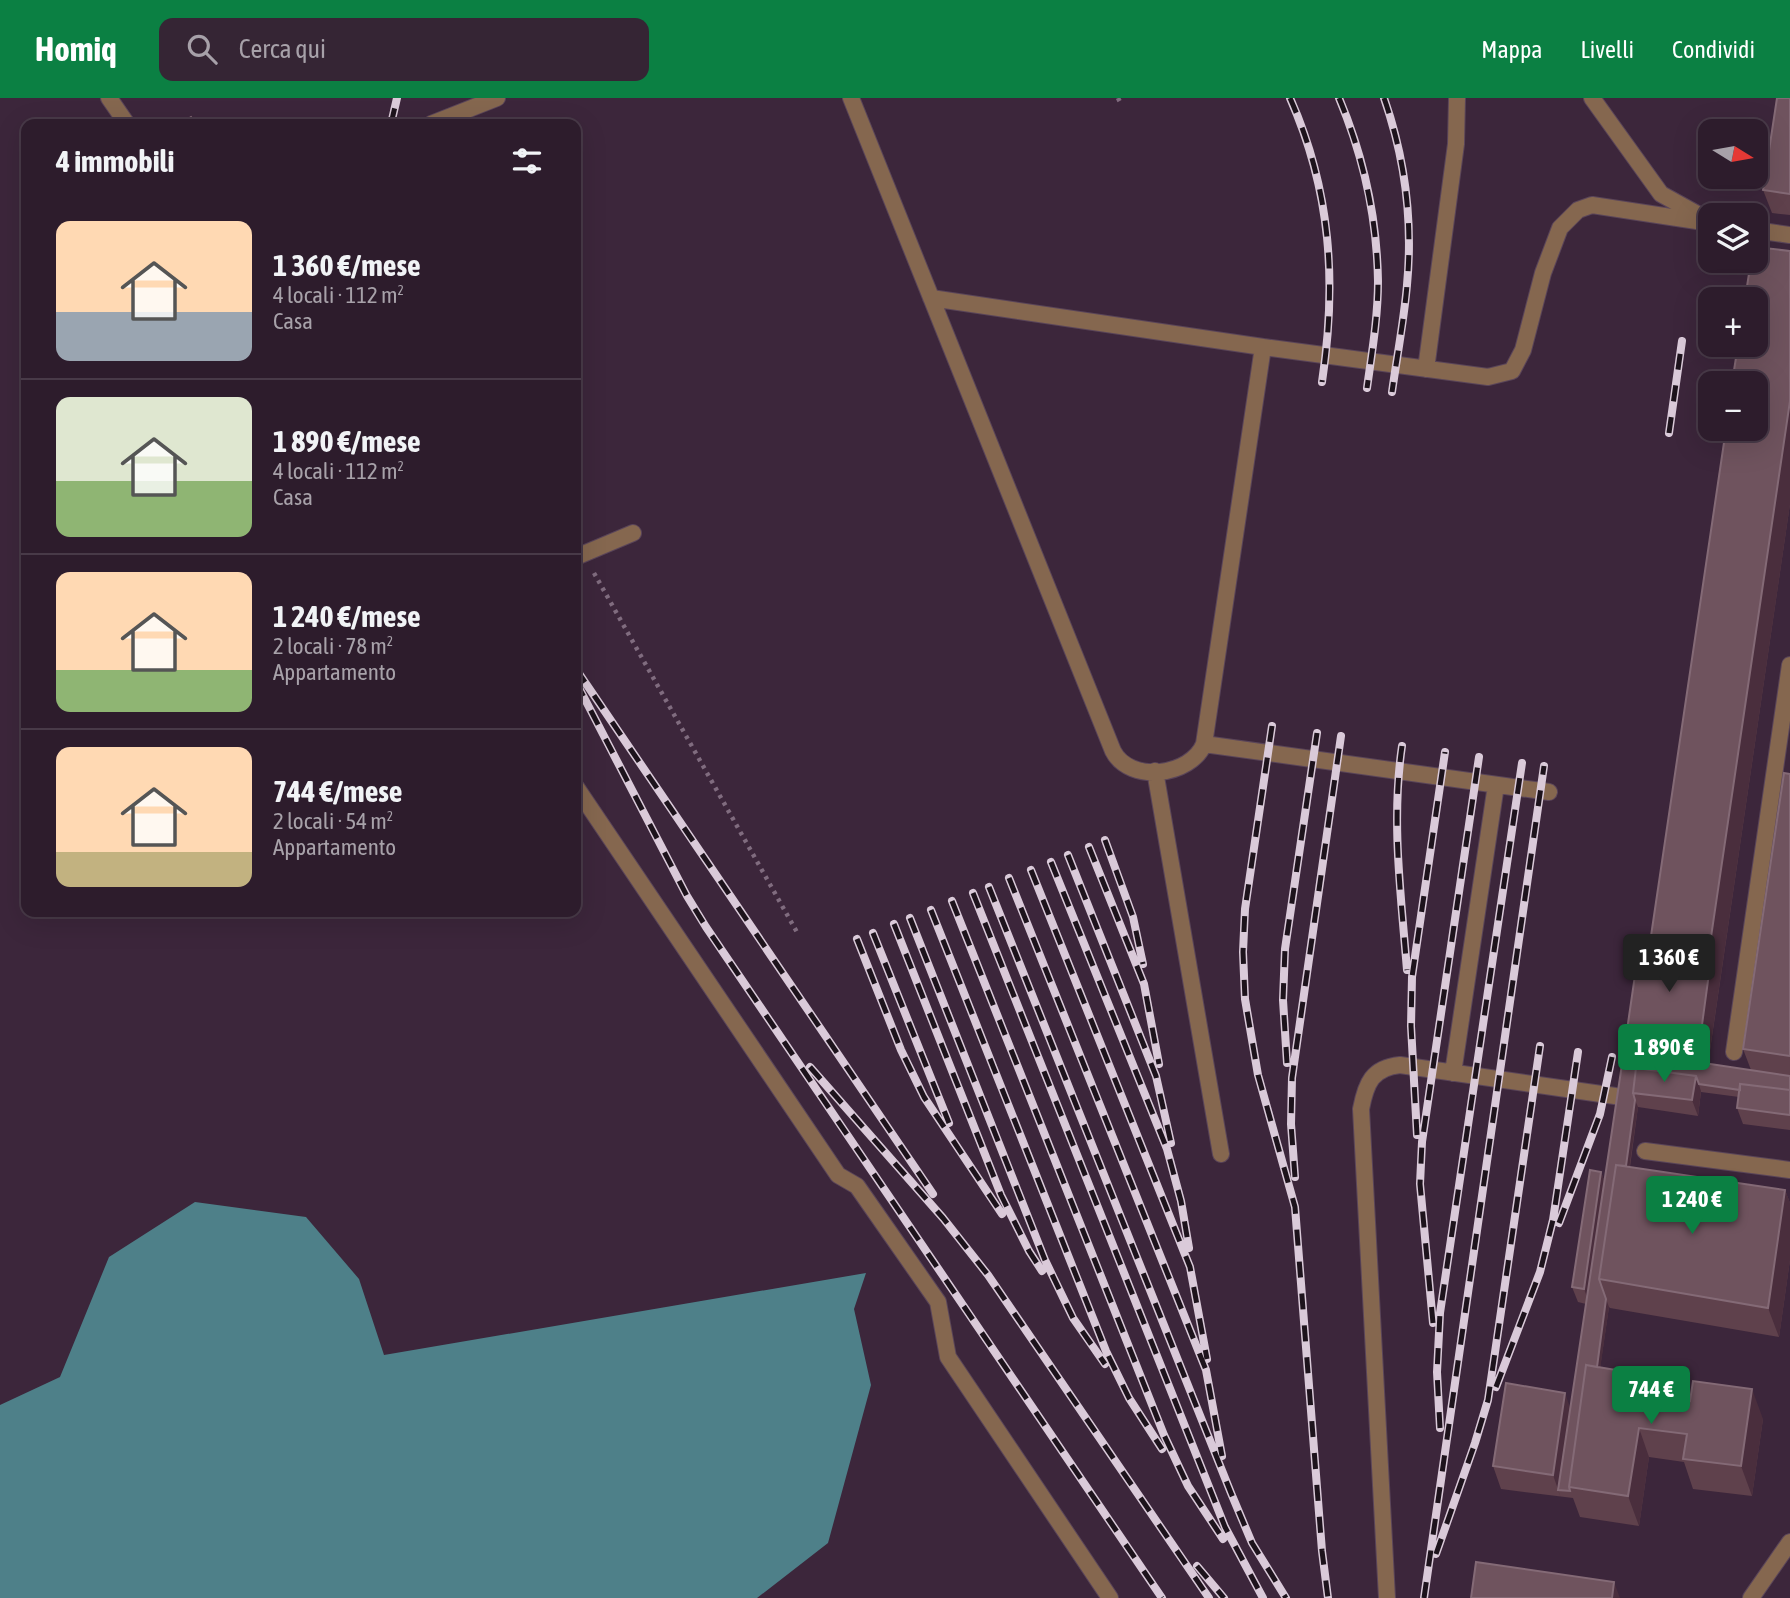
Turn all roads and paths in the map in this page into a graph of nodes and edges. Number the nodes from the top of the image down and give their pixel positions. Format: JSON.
{"nodes":[{"id":1,"x":109,"y":98,"type":"edge"},
{"id":2,"x":496,"y":98,"type":"edge"},
{"id":3,"x":851,"y":98,"type":"edge"},
{"id":4,"x":1457,"y":98,"type":"edge"},
{"id":5,"x":1592,"y":98,"type":"edge"},
{"id":6,"x":124,"y":119,"type":"edge"},
{"id":7,"x":457,"y":119,"type":"edge"},
{"id":8,"x":1698,"y":216,"type":"edge"},
{"id":9,"x":1698,"y":220,"type":"edge"},
{"id":10,"x":1768,"y":232,"type":"edge"},
{"id":11,"x":1790,"y":235,"type":"edge"},
{"id":12,"x":931,"y":298,"type":"junction"},
{"id":13,"x":1263,"y":347,"type":"junction"},
{"id":14,"x":1426,"y":369,"type":"junction"},
{"id":15,"x":633,"y":533,"type":"dead end"},
{"id":16,"x":581,"y":555,"type":"edge"},
{"id":17,"x":581,"y":557,"type":"edge"},
{"id":18,"x":1790,"y":665,"type":"edge"},
{"id":19,"x":1204,"y":744,"type":"junction"},
{"id":20,"x":1155,"y":771,"type":"junction"},
{"id":21,"x":1782,"y":776,"type":"edge"},
{"id":22,"x":1496,"y":785,"type":"junction"},
{"id":23,"x":1549,"y":792,"type":"dead end"},
{"id":24,"x":581,"y":794,"type":"edge"},
{"id":25,"x":798,"y":934,"type":"dead end"},
{"id":26,"x":1734,"y":1052,"type":"dead end"},
{"id":27,"x":1453,"y":1073,"type":"junction"},
{"id":28,"x":1615,"y":1096,"type":"edge"},
{"id":29,"x":1645,"y":1151,"type":"dead end"},
{"id":30,"x":1221,"y":1154,"type":"dead end"},
{"id":31,"x":1790,"y":1170,"type":"edge"},
{"id":32,"x":1790,"y":1542,"type":"edge"},
{"id":33,"x":1110,"y":1598,"type":"edge"},
{"id":34,"x":1387,"y":1598,"type":"edge"},
{"id":35,"x":1751,"y":1598,"type":"edge"}],
"edges":[{"from":1,"to":6,"type":"lane"},
{"from":2,"to":7,"type":"lane"},
{"from":3,"to":12,"type":"lane"},
{"from":4,"to":14,"type":"lane"},
{"from":5,"to":8,"type":"lane"},
{"from":9,"to":14,"type":"lane"},
{"from":10,"to":11,"type":"lane"},
{"from":12,"to":13,"type":"lane"},
{"from":12,"to":20,"type":"lane"},
{"from":13,"to":14,"type":"lane"},
{"from":13,"to":19,"type":"lane"},
{"from":15,"to":16,"type":"lane"},
{"from":17,"to":25,"type":"path"},
{"from":18,"to":21,"type":"lane"},
{"from":19,"to":20,"type":"lane"},
{"from":19,"to":22,"type":"lane"},
{"from":20,"to":30,"type":"lane"},
{"from":21,"to":26,"type":"lane"},
{"from":22,"to":23,"type":"lane"},
{"from":22,"to":27,"type":"lane"},
{"from":24,"to":33,"type":"lane"},
{"from":27,"to":28,"type":"lane"},
{"from":27,"to":34,"type":"lane"},
{"from":29,"to":31,"type":"lane"},
{"from":32,"to":35,"type":"lane"}]}
